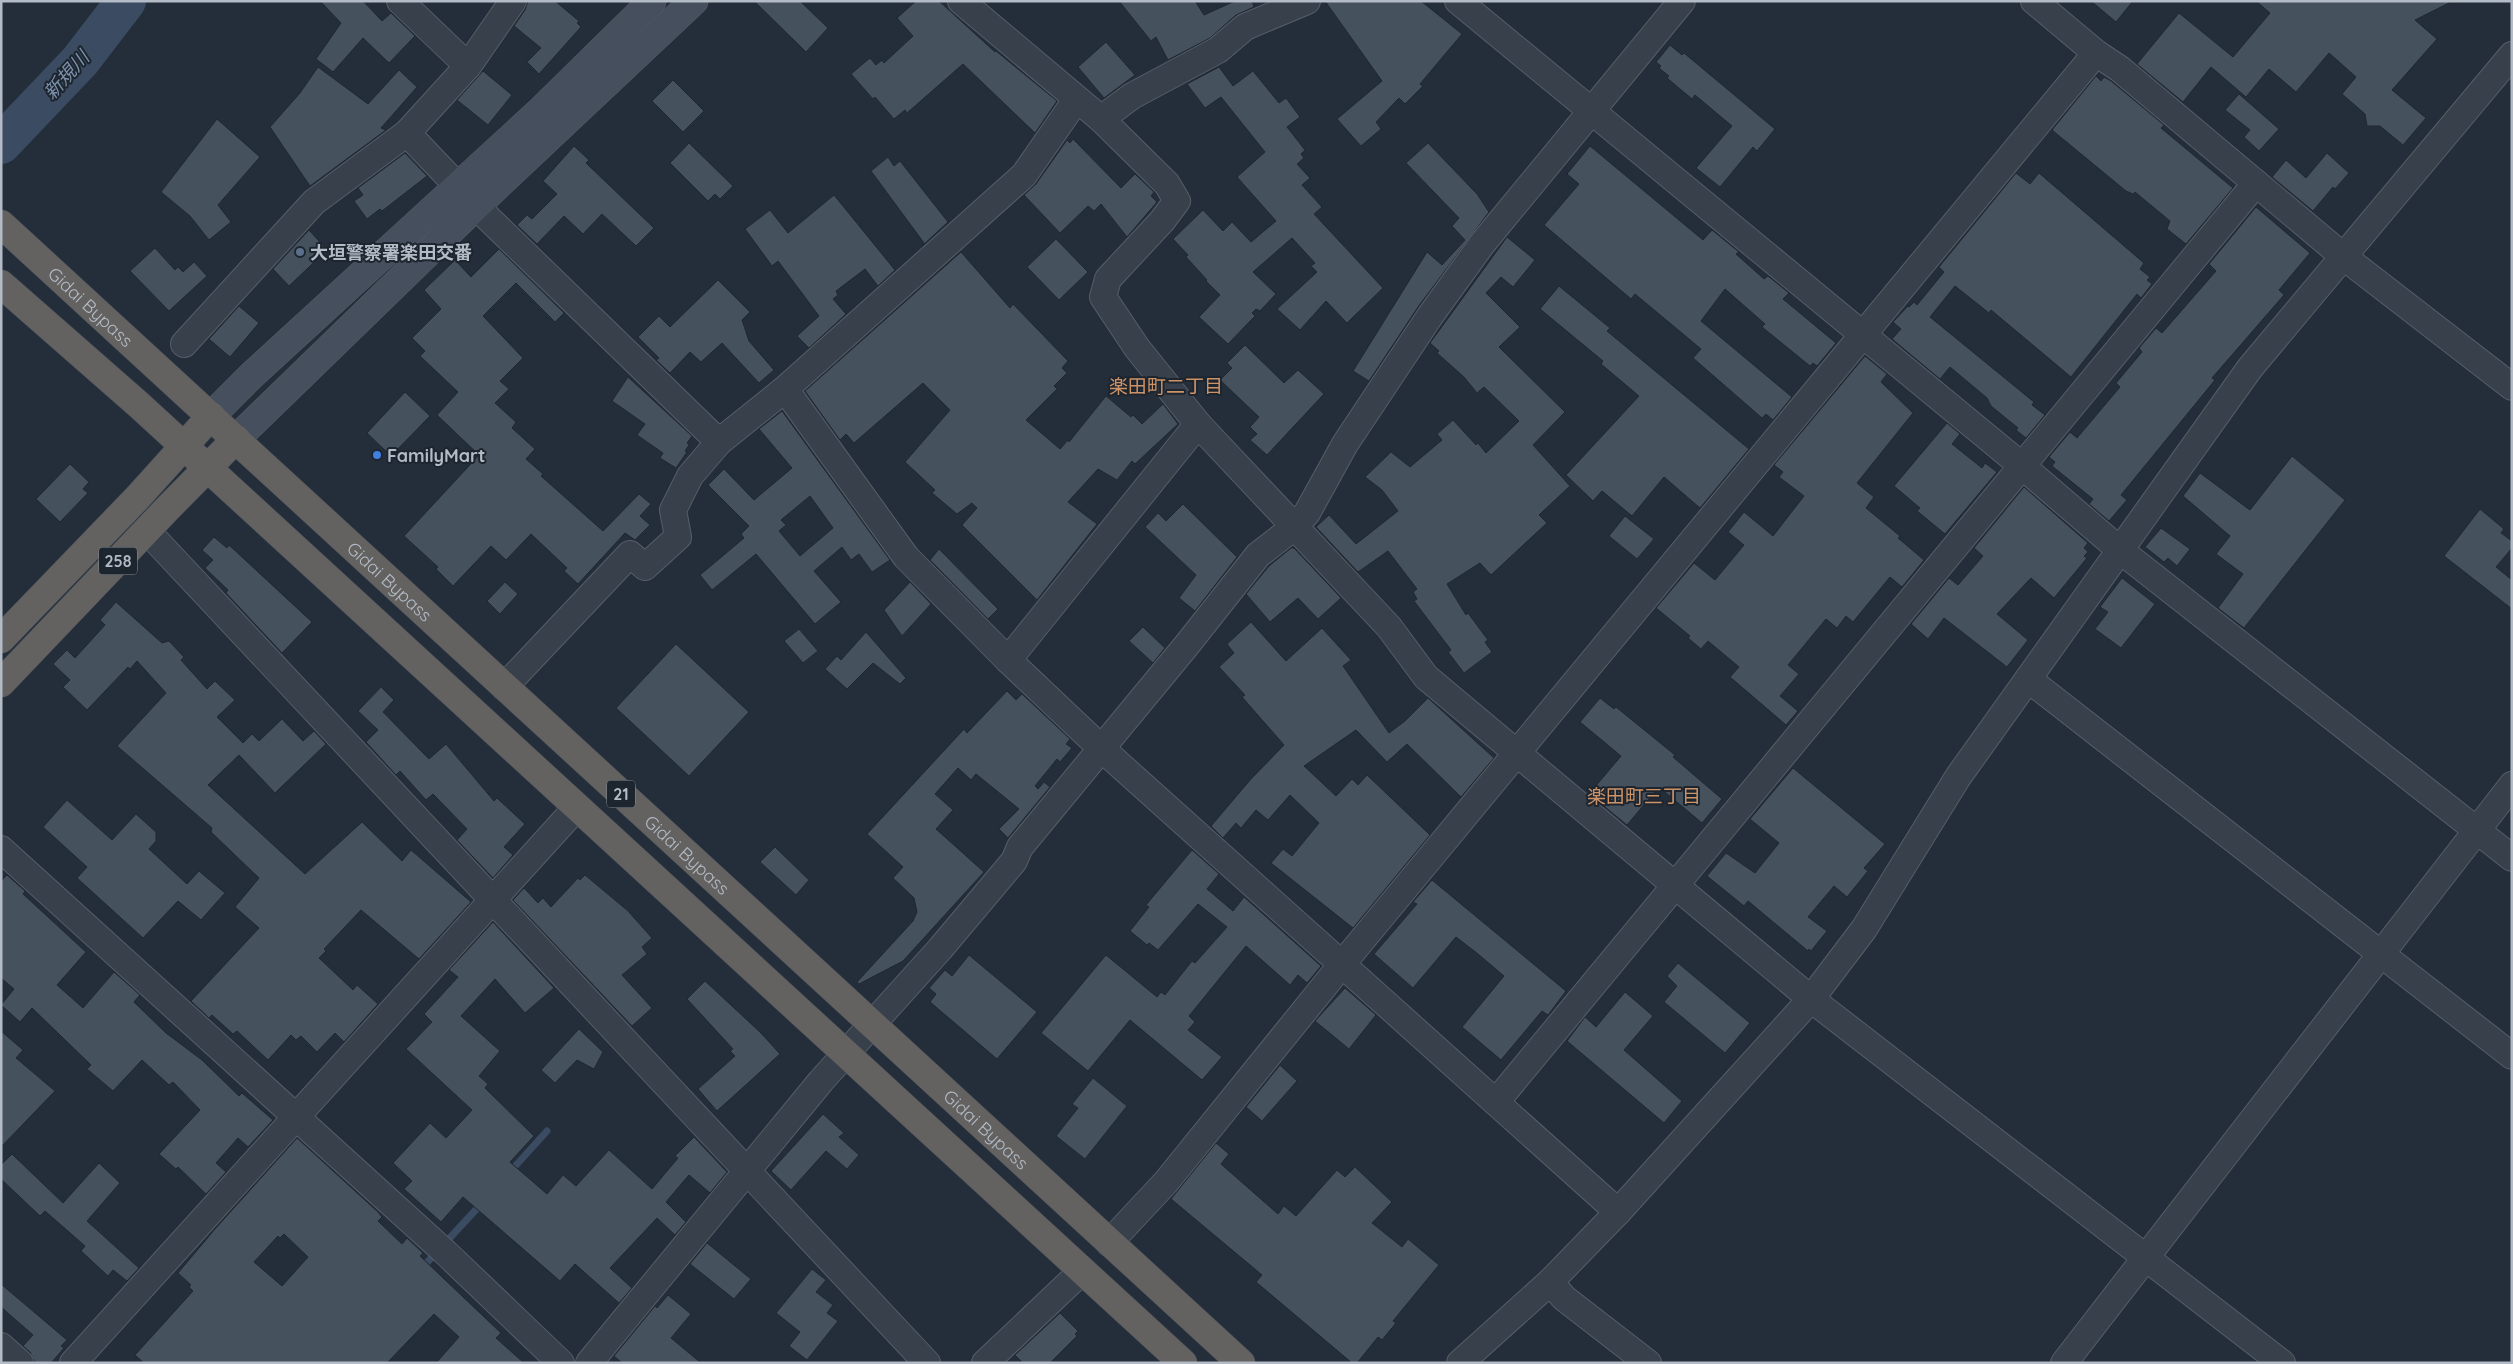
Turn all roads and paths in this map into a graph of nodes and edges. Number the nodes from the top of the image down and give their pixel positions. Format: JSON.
{"nodes":[{"id":1,"x":400,"y":1,"type":"edge"},
{"id":2,"x":512,"y":1,"type":"edge"},
{"id":3,"x":652,"y":1,"type":"edge"},
{"id":4,"x":694,"y":1,"type":"edge"},
{"id":5,"x":962,"y":1,"type":"edge"},
{"id":6,"x":1307,"y":1,"type":"edge"},
{"id":7,"x":1458,"y":1,"type":"edge"},
{"id":8,"x":1682,"y":1,"type":"edge"},
{"id":9,"x":2034,"y":1,"type":"edge"},
{"id":10,"x":2096,"y":53,"type":"junction"},
{"id":11,"x":468,"y":66,"type":"junction"},
{"id":12,"x":2507,"y":71,"type":"edge"},
{"id":13,"x":1076,"y":100,"type":"junction"},
{"id":14,"x":1591,"y":111,"type":"junction"},
{"id":15,"x":1101,"y":119,"type":"junction"},
{"id":16,"x":407,"y":133,"type":"junction"},
{"id":17,"x":2256,"y":183,"type":"junction"},
{"id":18,"x":466,"y":196,"type":"junction"},
{"id":19,"x":1,"y":224,"type":"edge"},
{"id":20,"x":2344,"y":257,"type":"junction"},
{"id":21,"x":1,"y":284,"type":"edge"},
{"id":22,"x":1864,"y":336,"type":"junction"},
{"id":23,"x":184,"y":344,"type":"dead end"},
{"id":24,"x":2512,"y":387,"type":"edge"},
{"id":25,"x":785,"y":389,"type":"junction"},
{"id":26,"x":211,"y":416,"type":"junction"},
{"id":27,"x":1198,"y":424,"type":"junction"},
{"id":28,"x":236,"y":439,"type":"junction"},
{"id":29,"x":719,"y":442,"type":"junction"},
{"id":30,"x":184,"y":446,"type":"junction"},
{"id":31,"x":2021,"y":465,"type":"junction"},
{"id":32,"x":207,"y":468,"type":"junction"},
{"id":33,"x":1294,"y":527,"type":"junction"},
{"id":34,"x":147,"y":531,"type":"junction"},
{"id":35,"x":2121,"y":551,"type":"junction"},
{"id":36,"x":1,"y":639,"type":"edge"},
{"id":37,"x":1008,"y":660,"type":"junction"},
{"id":38,"x":2028,"y":679,"type":"junction"},
{"id":39,"x":1,"y":683,"type":"edge"},
{"id":40,"x":504,"y":687,"type":"junction"},
{"id":41,"x":1102,"y":749,"type":"junction"},
{"id":42,"x":1516,"y":754,"type":"junction"},
{"id":43,"x":2512,"y":785,"type":"edge"},
{"id":44,"x":577,"y":807,"type":"junction"},
{"id":45,"x":2477,"y":830,"type":"junction"},
{"id":46,"x":2512,"y":858,"type":"edge"},
{"id":47,"x":5,"y":859,"type":"edge"},
{"id":48,"x":1674,"y":886,"type":"junction"},
{"id":49,"x":494,"y":899,"type":"junction"},
{"id":50,"x":2380,"y":953,"type":"junction"},
{"id":51,"x":1343,"y":963,"type":"junction"},
{"id":52,"x":1811,"y":999,"type":"junction"},
{"id":53,"x":872,"y":1024,"type":"junction"},
{"id":54,"x":846,"y":1053,"type":"junction"},
{"id":55,"x":2512,"y":1056,"type":"edge"},
{"id":56,"x":1496,"y":1102,"type":"junction"},
{"id":57,"x":297,"y":1117,"type":"junction"},
{"id":58,"x":748,"y":1172,"type":"junction"},
{"id":59,"x":1618,"y":1212,"type":"junction"},
{"id":60,"x":1109,"y":1244,"type":"junction"},
{"id":61,"x":2145,"y":1259,"type":"junction"},
{"id":62,"x":1082,"y":1271,"type":"junction"},
{"id":63,"x":1550,"y":1282,"type":"junction"},
{"id":64,"x":1,"y":1346,"type":"edge"},
{"id":65,"x":20,"y":1363,"type":"edge"},
{"id":66,"x":73,"y":1363,"type":"edge"},
{"id":67,"x":561,"y":1363,"type":"edge"},
{"id":68,"x":589,"y":1363,"type":"edge"},
{"id":69,"x":927,"y":1363,"type":"edge"},
{"id":70,"x":985,"y":1363,"type":"edge"},
{"id":71,"x":1183,"y":1363,"type":"edge"},
{"id":72,"x":1241,"y":1363,"type":"edge"},
{"id":73,"x":1460,"y":1363,"type":"edge"},
{"id":74,"x":1648,"y":1363,"type":"edge"},
{"id":75,"x":2064,"y":1363,"type":"edge"},
{"id":76,"x":2282,"y":1363,"type":"edge"}],
"edges":[{"from":1,"to":11,"type":"street"},
{"from":2,"to":11,"type":"street"},
{"from":3,"to":18,"type":"main road"},
{"from":4,"to":18,"type":"main road"},
{"from":5,"to":13,"type":"street"},
{"from":6,"to":15,"type":"street"},
{"from":7,"to":14,"type":"street"},
{"from":8,"to":14,"type":"street"},
{"from":9,"to":10,"type":"street"},
{"from":10,"to":17,"type":"street"},
{"from":10,"to":22,"type":"street"},
{"from":11,"to":16,"type":"street"},
{"from":12,"to":20,"type":"street"},
{"from":13,"to":15,"type":"street"},
{"from":13,"to":25,"type":"street"},
{"from":14,"to":22,"type":"street"},
{"from":14,"to":33,"type":"street"},
{"from":15,"to":27,"type":"street"},
{"from":16,"to":18,"type":"street"},
{"from":16,"to":23,"type":"street"},
{"from":17,"to":20,"type":"street"},
{"from":17,"to":31,"type":"street"},
{"from":18,"to":26,"type":"main road"},
{"from":18,"to":28,"type":"main road"},
{"from":18,"to":29,"type":"street"},
{"from":19,"to":26,"type":"highway","name":"Gidai Bypass","number":"21"},
{"from":20,"to":24,"type":"street"},
{"from":20,"to":35,"type":"street"},
{"from":21,"to":30,"type":"highway","number":"21"},
{"from":22,"to":31,"type":"street"},
{"from":22,"to":42,"type":"street"},
{"from":25,"to":29,"type":"street"},
{"from":25,"to":37,"type":"street"},
{"from":26,"to":28,"type":"highway","name":"Gidai Bypass","number":"21"},
{"from":26,"to":30,"type":"highway","number":"258"},
{"from":27,"to":33,"type":"street"},
{"from":27,"to":37,"type":"street"},
{"from":28,"to":32,"type":"highway","number":"258"},
{"from":28,"to":40,"type":"highway","name":"Gidai Bypass","number":"21"},
{"from":29,"to":40,"type":"street"},
{"from":30,"to":32,"type":"highway","number":"21"},
{"from":30,"to":36,"type":"highway","number":"258"},
{"from":31,"to":35,"type":"street"},
{"from":31,"to":48,"type":"street"},
{"from":32,"to":34,"type":"highway","number":"258"},
{"from":32,"to":44,"type":"highway","number":"21"},
{"from":33,"to":41,"type":"street"},
{"from":33,"to":42,"type":"street"},
{"from":34,"to":39,"type":"highway","number":"258"},
{"from":34,"to":49,"type":"street"},
{"from":35,"to":38,"type":"street"},
{"from":35,"to":45,"type":"street"},
{"from":37,"to":41,"type":"street"},
{"from":38,"to":50,"type":"street"},
{"from":38,"to":52,"type":"street"},
{"from":40,"to":53,"type":"highway","name":"Gidai Bypass","number":"21"},
{"from":41,"to":51,"type":"street"},
{"from":41,"to":53,"type":"street"},
{"from":42,"to":48,"type":"street"},
{"from":42,"to":51,"type":"street"},
{"from":43,"to":45,"type":"street"},
{"from":44,"to":49,"type":"street"},
{"from":44,"to":54,"type":"highway","number":"21"},
{"from":45,"to":46,"type":"street"},
{"from":45,"to":50,"type":"street"},
{"from":47,"to":57,"type":"street"},
{"from":48,"to":52,"type":"street"},
{"from":48,"to":56,"type":"street"},
{"from":49,"to":57,"type":"street"},
{"from":49,"to":58,"type":"street"},
{"from":50,"to":55,"type":"street"},
{"from":50,"to":61,"type":"street"},
{"from":51,"to":56,"type":"street"},
{"from":51,"to":60,"type":"street"},
{"from":52,"to":59,"type":"street"},
{"from":52,"to":61,"type":"street"},
{"from":53,"to":54,"type":"street"},
{"from":53,"to":60,"type":"highway","name":"Gidai Bypass","number":"21"},
{"from":54,"to":58,"type":"street"},
{"from":54,"to":62,"type":"highway","number":"21"},
{"from":56,"to":59,"type":"street"},
{"from":57,"to":66,"type":"street"},
{"from":57,"to":67,"type":"street"},
{"from":58,"to":68,"type":"street"},
{"from":58,"to":69,"type":"street"},
{"from":59,"to":63,"type":"street"},
{"from":60,"to":72,"type":"highway","name":"Gidai Bypass","number":"21"},
{"from":61,"to":75,"type":"street"},
{"from":61,"to":76,"type":"street"},
{"from":62,"to":70,"type":"street"},
{"from":62,"to":71,"type":"highway","number":"21"},
{"from":63,"to":73,"type":"street"},
{"from":63,"to":74,"type":"street"},
{"from":64,"to":65,"type":"street"}]}
